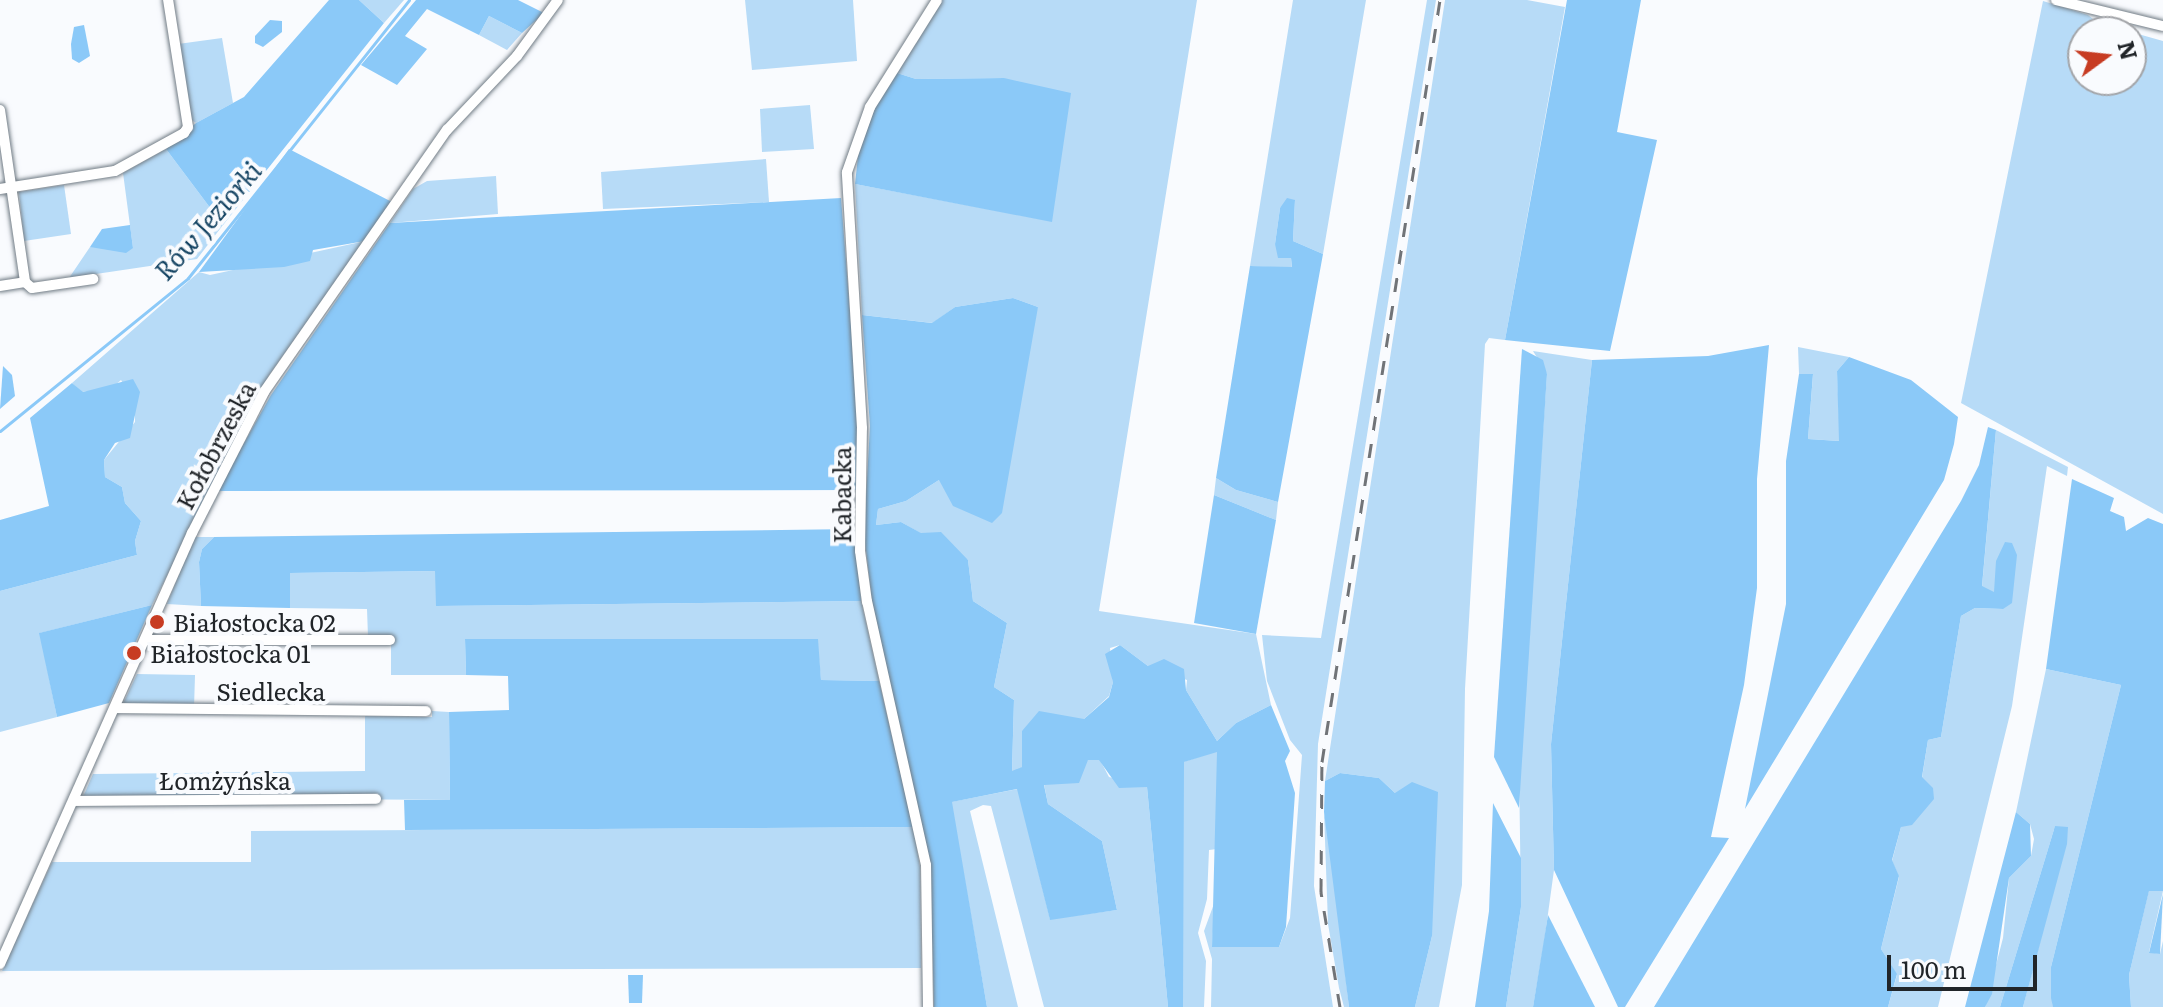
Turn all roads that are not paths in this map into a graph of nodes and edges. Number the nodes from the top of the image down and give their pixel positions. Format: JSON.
{"nodes":[{"id":1,"x":168,"y":0,"type":"edge"},
{"id":2,"x":558,"y":0,"type":"edge"},
{"id":3,"x":937,"y":0,"type":"edge"},
{"id":4,"x":2056,"y":0,"type":"edge"},
{"id":5,"x":2163,"y":26,"type":"edge"},
{"id":6,"x":0,"y":110,"type":"edge"},
{"id":7,"x":6,"y":188,"type":"edge"},
{"id":8,"x":93,"y":279,"type":"dead end"},
{"id":9,"x":25,"y":282,"type":"junction"},
{"id":10,"x":0,"y":286,"type":"edge"},
{"id":11,"x":145,"y":640,"type":"junction"},
{"id":12,"x":390,"y":640,"type":"dead end"},
{"id":13,"x":115,"y":708,"type":"junction"},
{"id":14,"x":426,"y":711,"type":"dead end"},
{"id":15,"x":376,"y":799,"type":"dead end"},
{"id":16,"x":74,"y":801,"type":"junction"},
{"id":17,"x":0,"y":964,"type":"edge"},
{"id":18,"x":928,"y":1007,"type":"edge"}],
"edges":[{"from":1,"to":7,"type":"street"},
{"from":2,"to":11,"type":"street","name":"Kołobrzeska"},
{"from":3,"to":18,"type":"street","name":"Kabacka"},
{"from":4,"to":5,"type":"street"},
{"from":6,"to":7,"type":"street"},
{"from":7,"to":9,"type":"street"},
{"from":8,"to":9,"type":"street"},
{"from":9,"to":10,"type":"street"},
{"from":11,"to":12,"type":"street"},
{"from":11,"to":13,"type":"street","name":"Kołobrzeska"},
{"from":13,"to":14,"type":"street","name":"Siedlecka"},
{"from":13,"to":16,"type":"street","name":"Kołobrzeska"},
{"from":15,"to":16,"type":"street","name":"Łomżyńska"},
{"from":16,"to":17,"type":"street","name":"Kołobrzeska"}]}
